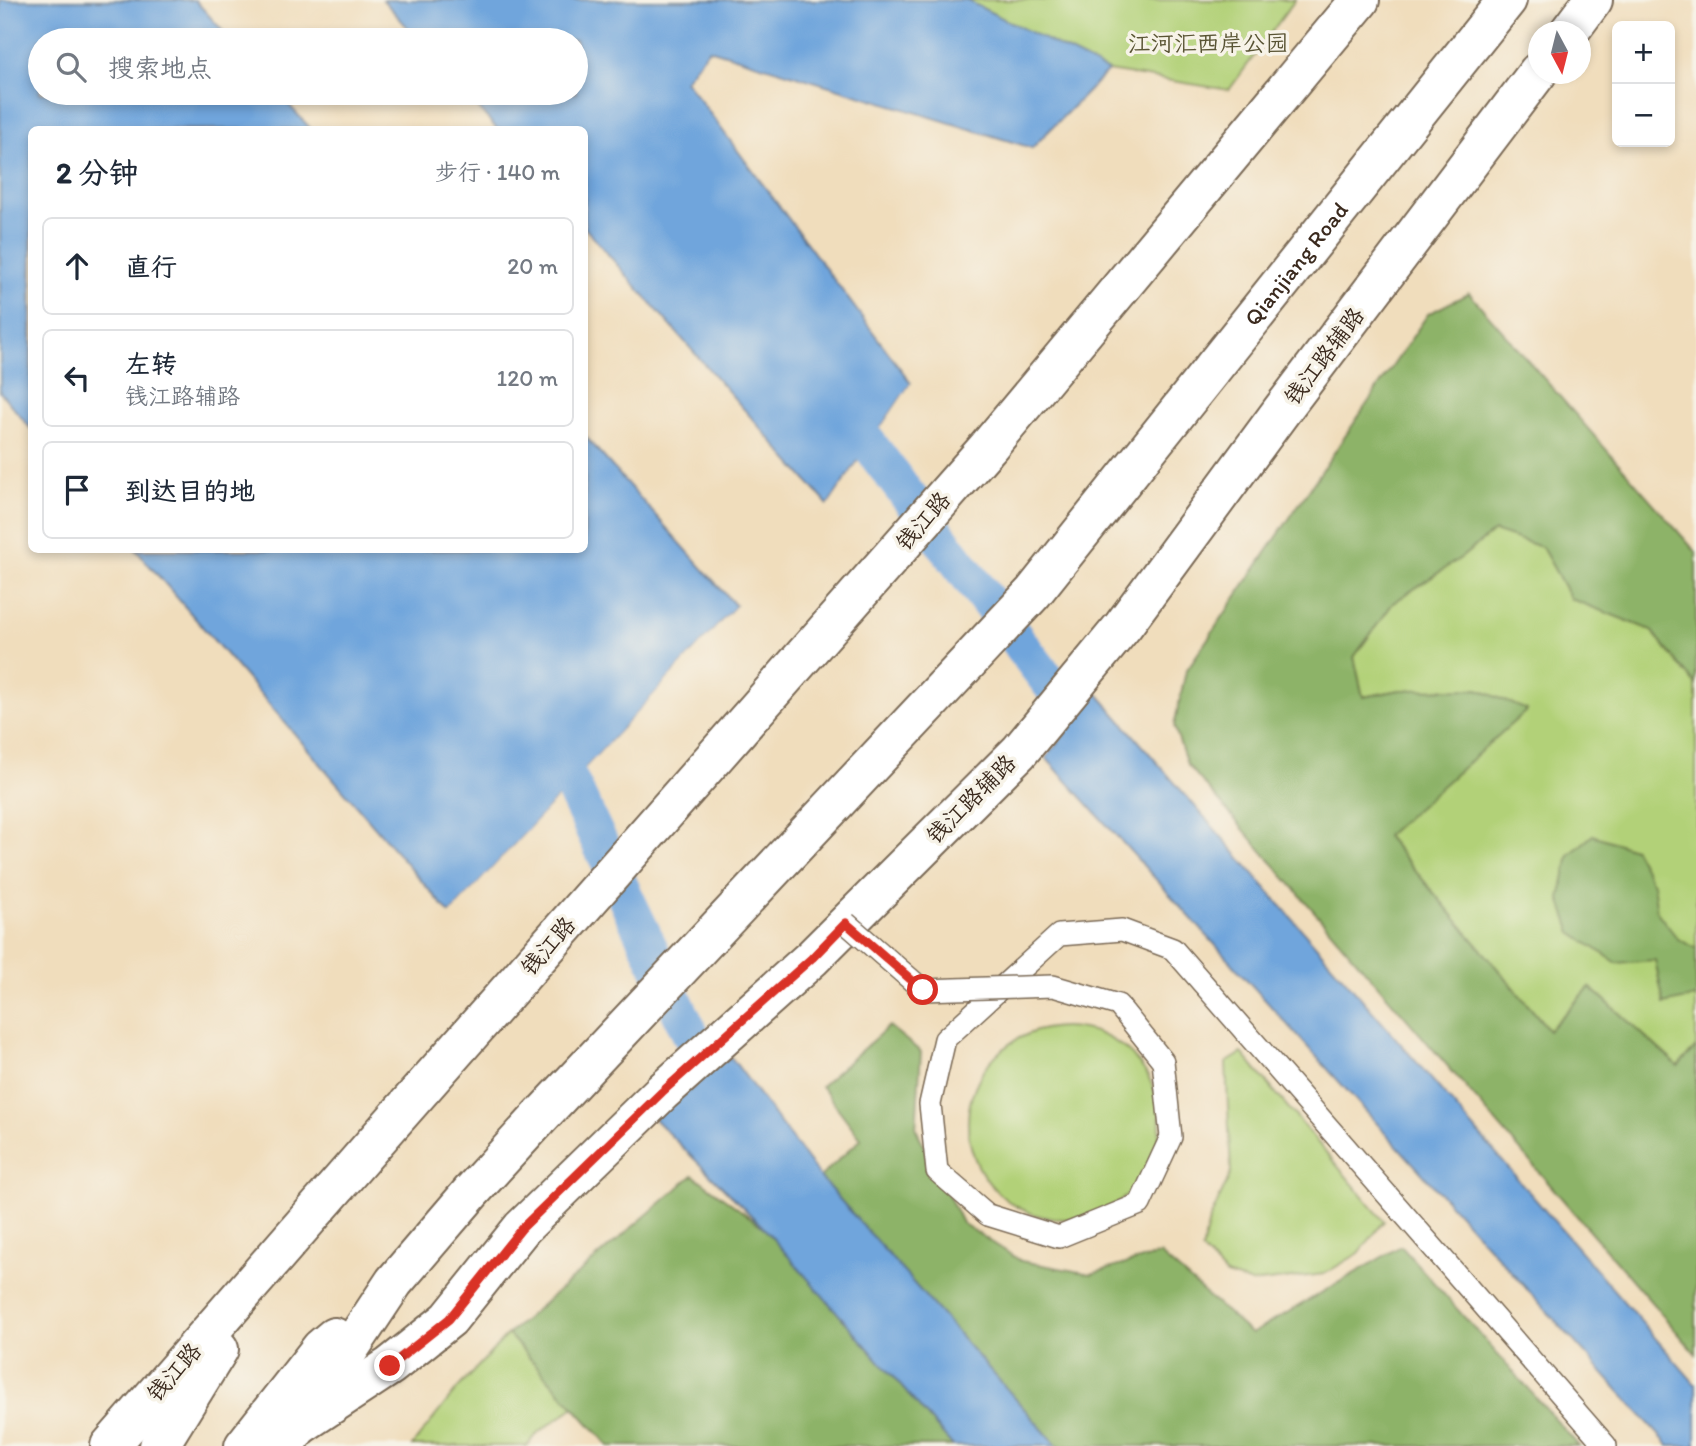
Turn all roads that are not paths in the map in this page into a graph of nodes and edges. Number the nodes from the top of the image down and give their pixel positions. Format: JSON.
{"nodes":[{"id":1,"x":1360,"y":0,"type":"edge"},
{"id":2,"x":1507,"y":0,"type":"edge"},
{"id":3,"x":1593,"y":0,"type":"edge"},
{"id":4,"x":1577,"y":21,"type":"edge"},
{"id":5,"x":1529,"y":84,"type":"edge"},
{"id":6,"x":846,"y":923,"type":"junction"},
{"id":7,"x":279,"y":1252,"type":"junction"},
{"id":8,"x":394,"y":1282,"type":"junction"},
{"id":9,"x":292,"y":1436,"type":"edge"},
{"id":10,"x":110,"y":1446,"type":"edge"},
{"id":11,"x":159,"y":1446,"type":"edge"},
{"id":12,"x":244,"y":1446,"type":"edge"},
{"id":13,"x":1606,"y":1446,"type":"edge"}],
"edges":[{"from":1,"to":7,"type":"main road","name":"钱江路"},
{"from":2,"to":8,"type":"main road","name":"Qianjiang Road"},
{"from":3,"to":4,"type":"main road"},
{"from":5,"to":6,"type":"main road","name":"钱江路辅路"},
{"from":6,"to":9,"type":"main road","name":"钱江路辅路"},
{"from":6,"to":13,"type":"lane","bridge":true},
{"from":7,"to":10,"type":"main road","name":"钱江路"},
{"from":7,"to":11,"type":"main road"},
{"from":8,"to":9,"type":"main road"},
{"from":8,"to":12,"type":"main road"}]}
